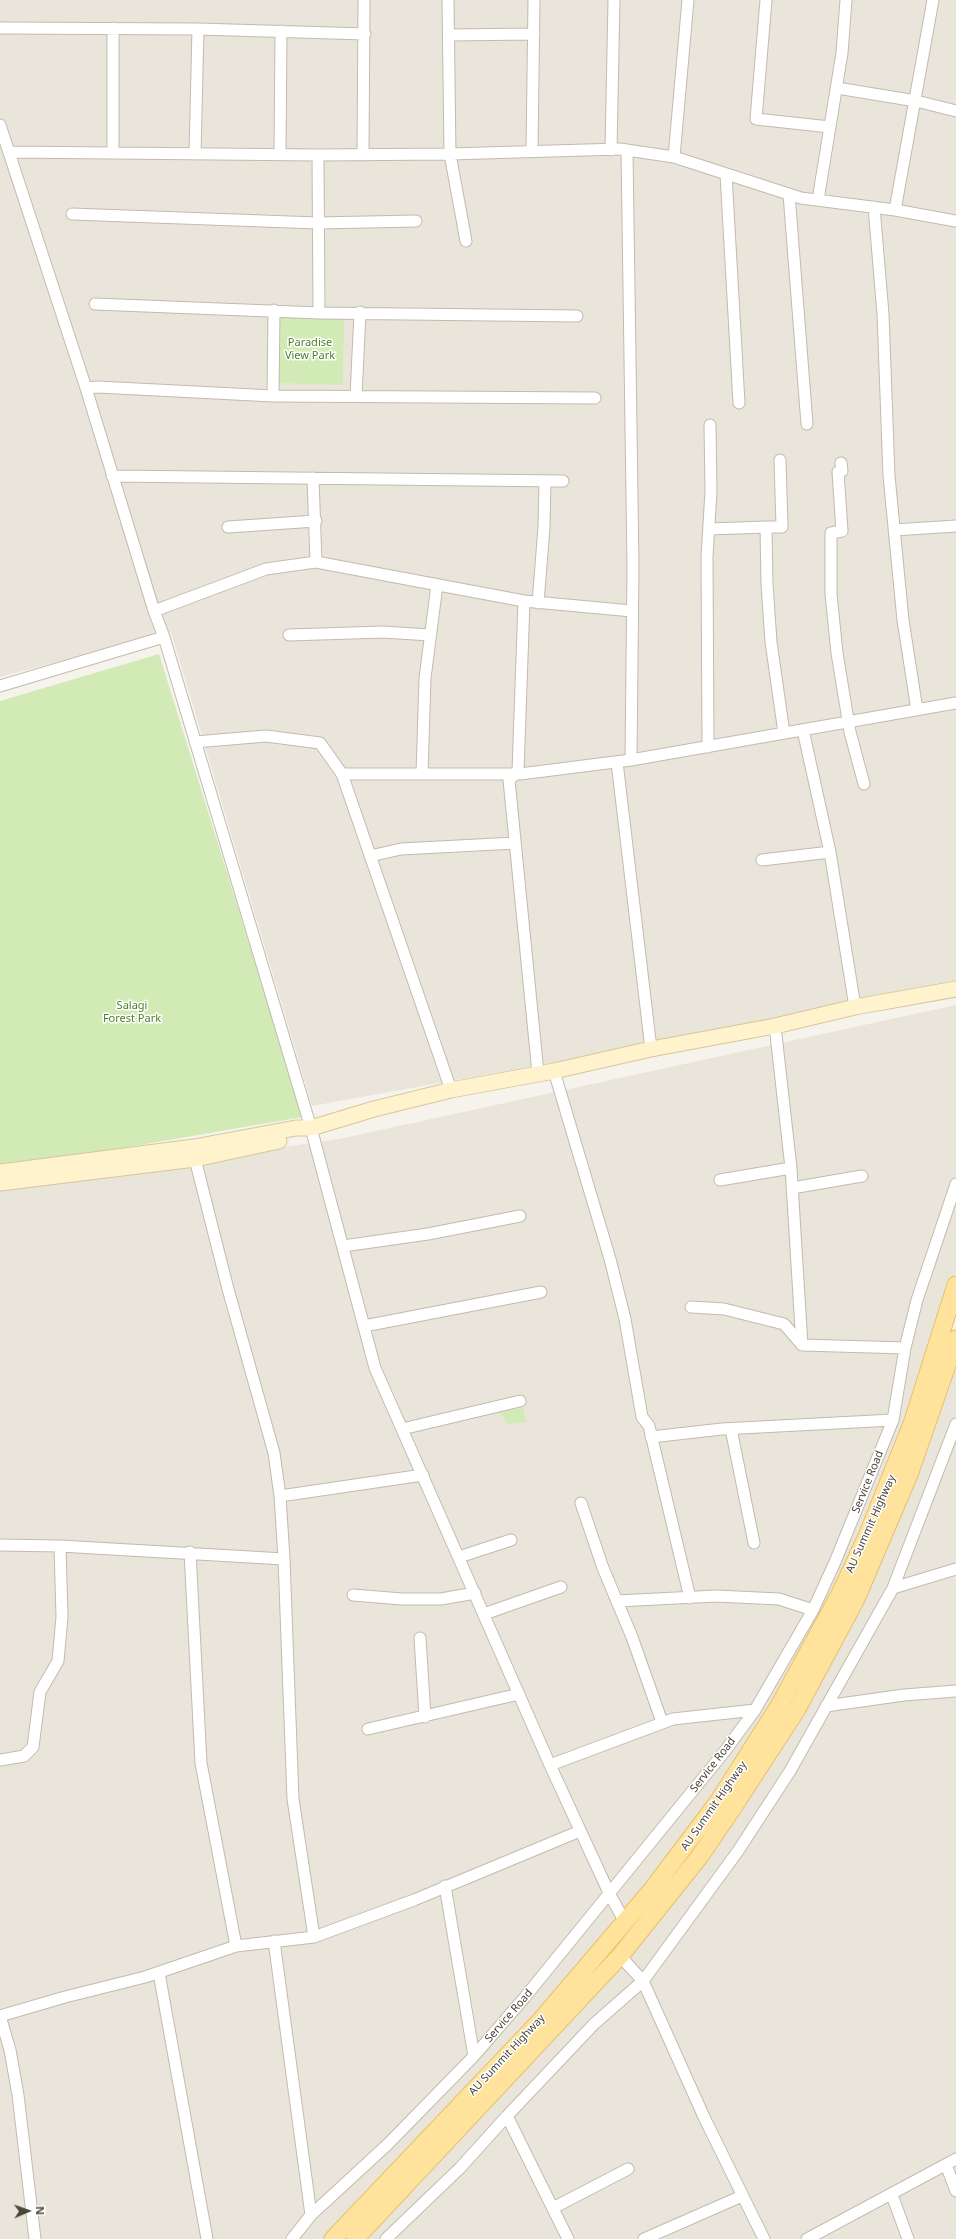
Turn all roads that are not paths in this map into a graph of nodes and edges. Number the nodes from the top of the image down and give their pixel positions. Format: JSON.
{"nodes":[{"id":1,"x":364,"y":0,"type":"edge"},
{"id":2,"x":448,"y":0,"type":"edge"},
{"id":3,"x":534,"y":0,"type":"edge"},
{"id":4,"x":614,"y":0,"type":"edge"},
{"id":5,"x":688,"y":0,"type":"edge"},
{"id":6,"x":766,"y":0,"type":"edge"},
{"id":7,"x":846,"y":0,"type":"edge"},
{"id":8,"x":933,"y":0,"type":"edge"},
{"id":9,"x":0,"y":28,"type":"edge"},
{"id":10,"x":113,"y":28,"type":"junction"},
{"id":11,"x":198,"y":29,"type":"junction"},
{"id":12,"x":281,"y":31,"type":"junction"},
{"id":13,"x":365,"y":34,"type":"junction"},
{"id":14,"x":534,"y":34,"type":"junction"},
{"id":15,"x":449,"y":35,"type":"junction"},
{"id":16,"x":837,"y":88,"type":"junction"},
{"id":17,"x":916,"y":101,"type":"junction"},
{"id":18,"x":956,"y":111,"type":"edge"},
{"id":19,"x":0,"y":125,"type":"edge"},
{"id":20,"x":830,"y":127,"type":"junction"},
{"id":21,"x":611,"y":150,"type":"junction"},
{"id":22,"x":628,"y":151,"type":"junction"},
{"id":23,"x":9,"y":152,"type":"junction"},
{"id":24,"x":532,"y":152,"type":"junction"},
{"id":25,"x":113,"y":153,"type":"junction"},
{"id":26,"x":195,"y":154,"type":"junction"},
{"id":27,"x":450,"y":154,"type":"junction"},
{"id":28,"x":280,"y":155,"type":"junction"},
{"id":29,"x":363,"y":155,"type":"junction"},
{"id":30,"x":318,"y":156,"type":"junction"},
{"id":31,"x":674,"y":157,"type":"junction"},
{"id":32,"x":726,"y":174,"type":"junction"},
{"id":33,"x":789,"y":194,"type":"junction"},
{"id":34,"x":818,"y":200,"type":"junction"},
{"id":35,"x":874,"y":207,"type":"junction"},
{"id":36,"x":895,"y":210,"type":"junction"},
{"id":37,"x":72,"y":214,"type":"dead end"},
{"id":38,"x":416,"y":221,"type":"dead end"},
{"id":39,"x":956,"y":221,"type":"edge"},
{"id":40,"x":317,"y":223,"type":"junction"},
{"id":41,"x":466,"y":241,"type":"dead end"},
{"id":42,"x":95,"y":304,"type":"dead end"},
{"id":43,"x":274,"y":310,"type":"junction"},
{"id":44,"x":360,"y":312,"type":"junction"},
{"id":45,"x":319,"y":313,"type":"junction"},
{"id":46,"x":577,"y":316,"type":"dead end"},
{"id":47,"x":86,"y":388,"type":"junction"},
{"id":48,"x":273,"y":396,"type":"junction"},
{"id":49,"x":356,"y":396,"type":"junction"},
{"id":50,"x":595,"y":398,"type":"dead end"},
{"id":51,"x":739,"y":403,"type":"dead end"},
{"id":52,"x":807,"y":424,"type":"dead end"},
{"id":53,"x":710,"y":425,"type":"dead end"},
{"id":54,"x":780,"y":460,"type":"dead end"},
{"id":55,"x":841,"y":463,"type":"dead end"},
{"id":56,"x":112,"y":476,"type":"junction"},
{"id":57,"x":313,"y":478,"type":"junction"},
{"id":58,"x":545,"y":481,"type":"junction"},
{"id":59,"x":563,"y":481,"type":"dead end"},
{"id":60,"x":316,"y":521,"type":"junction"},
{"id":61,"x":956,"y":526,"type":"edge"},
{"id":62,"x":228,"y":527,"type":"dead end"},
{"id":63,"x":766,"y":527,"type":"junction"},
{"id":64,"x":709,"y":530,"type":"junction"},
{"id":65,"x":894,"y":530,"type":"junction"},
{"id":66,"x":316,"y":562,"type":"junction"},
{"id":67,"x":437,"y":585,"type":"junction"},
{"id":68,"x":524,"y":600,"type":"junction"},
{"id":69,"x":538,"y":602,"type":"junction"},
{"id":70,"x":154,"y":611,"type":"junction"},
{"id":71,"x":632,"y":611,"type":"junction"},
{"id":72,"x":289,"y":635,"type":"dead end"},
{"id":73,"x":430,"y":635,"type":"junction"},
{"id":74,"x":164,"y":637,"type":"junction"},
{"id":75,"x":0,"y":686,"type":"edge"},
{"id":76,"x":956,"y":703,"type":"edge"},
{"id":77,"x":917,"y":710,"type":"junction"},
{"id":78,"x":850,"y":722,"type":"junction"},
{"id":79,"x":803,"y":730,"type":"junction"},
{"id":80,"x":784,"y":733,"type":"junction"},
{"id":81,"x":195,"y":742,"type":"junction"},
{"id":82,"x":708,"y":747,"type":"junction"},
{"id":83,"x":631,"y":760,"type":"junction"},
{"id":84,"x":617,"y":762,"type":"junction"},
{"id":85,"x":514,"y":773,"type":"junction"},
{"id":86,"x":342,"y":774,"type":"junction"},
{"id":87,"x":422,"y":774,"type":"junction"},
{"id":88,"x":864,"y":784,"type":"dead end"},
{"id":89,"x":515,"y":843,"type":"junction"},
{"id":90,"x":830,"y":852,"type":"junction"},
{"id":91,"x":370,"y":856,"type":"junction"},
{"id":92,"x":762,"y":860,"type":"dead end"},
{"id":93,"x":956,"y":989,"type":"edge"},
{"id":94,"x":855,"y":1007,"type":"junction"},
{"id":95,"x":775,"y":1026,"type":"junction"},
{"id":96,"x":651,"y":1049,"type":"junction"},
{"id":97,"x":554,"y":1071,"type":"junction"},
{"id":98,"x":538,"y":1073,"type":"junction"},
{"id":99,"x":451,"y":1090,"type":"junction"},
{"id":100,"x":311,"y":1128,"type":"junction"},
{"id":101,"x":196,"y":1159,"type":"junction"},
{"id":102,"x":790,"y":1168,"type":"junction"},
{"id":103,"x":0,"y":1172,"type":"edge"},
{"id":104,"x":862,"y":1176,"type":"dead end"},
{"id":105,"x":720,"y":1180,"type":"dead end"},
{"id":106,"x":0,"y":1183,"type":"edge"},
{"id":107,"x":956,"y":1184,"type":"edge"},
{"id":108,"x":792,"y":1188,"type":"junction"},
{"id":109,"x":520,"y":1216,"type":"dead end"},
{"id":110,"x":343,"y":1246,"type":"junction"},
{"id":111,"x":956,"y":1285,"type":"edge"},
{"id":112,"x":541,"y":1292,"type":"dead end"},
{"id":113,"x":691,"y":1307,"type":"dead end"},
{"id":114,"x":364,"y":1326,"type":"junction"},
{"id":115,"x":956,"y":1339,"type":"edge"},
{"id":116,"x":802,"y":1345,"type":"junction"},
{"id":117,"x":905,"y":1348,"type":"junction"},
{"id":118,"x":520,"y":1401,"type":"dead end"},
{"id":119,"x":893,"y":1420,"type":"junction"},
{"id":120,"x":956,"y":1424,"type":"edge"},
{"id":121,"x":402,"y":1428,"type":"junction"},
{"id":122,"x":731,"y":1429,"type":"junction"},
{"id":123,"x":651,"y":1437,"type":"junction"},
{"id":124,"x":423,"y":1475,"type":"junction"},
{"id":125,"x":280,"y":1496,"type":"junction"},
{"id":126,"x":581,"y":1503,"type":"dead end"},
{"id":127,"x":511,"y":1540,"type":"dead end"},
{"id":128,"x":754,"y":1543,"type":"dead end"},
{"id":129,"x":0,"y":1545,"type":"edge"},
{"id":130,"x":60,"y":1546,"type":"junction"},
{"id":131,"x":190,"y":1552,"type":"junction"},
{"id":132,"x":459,"y":1557,"type":"junction"},
{"id":133,"x":284,"y":1560,"type":"junction"},
{"id":134,"x":956,"y":1569,"type":"edge"},
{"id":135,"x":561,"y":1587,"type":"dead end"},
{"id":136,"x":893,"y":1588,"type":"junction"},
{"id":137,"x":475,"y":1593,"type":"junction"},
{"id":138,"x":353,"y":1595,"type":"dead end"},
{"id":139,"x":690,"y":1598,"type":"junction"},
{"id":140,"x":617,"y":1601,"type":"junction"},
{"id":141,"x":813,"y":1610,"type":"junction"},
{"id":142,"x":484,"y":1614,"type":"junction"},
{"id":143,"x":420,"y":1638,"type":"dead end"},
{"id":144,"x":956,"y":1691,"type":"edge"},
{"id":145,"x":520,"y":1694,"type":"junction"},
{"id":146,"x":826,"y":1706,"type":"junction"},
{"id":147,"x":755,"y":1710,"type":"junction"},
{"id":148,"x":425,"y":1716,"type":"junction"},
{"id":149,"x":662,"y":1722,"type":"junction"},
{"id":150,"x":368,"y":1729,"type":"dead end"},
{"id":151,"x":0,"y":1760,"type":"edge"},
{"id":152,"x":550,"y":1765,"type":"junction"},
{"id":153,"x":580,"y":1831,"type":"junction"},
{"id":154,"x":445,"y":1886,"type":"junction"},
{"id":155,"x":610,"y":1895,"type":"junction"},
{"id":156,"x":625,"y":1922,"type":"junction"},
{"id":157,"x":314,"y":1937,"type":"junction"},
{"id":158,"x":274,"y":1941,"type":"junction"},
{"id":159,"x":236,"y":1946,"type":"junction"},
{"id":160,"x":620,"y":1956,"type":"junction"},
{"id":161,"x":159,"y":1973,"type":"junction"},
{"id":162,"x":643,"y":1981,"type":"junction"},
{"id":163,"x":0,"y":2016,"type":"edge"},
{"id":164,"x":474,"y":2056,"type":"junction"},
{"id":165,"x":507,"y":2116,"type":"junction"},
{"id":166,"x":956,"y":2159,"type":"edge"},
{"id":167,"x":946,"y":2165,"type":"junction"},
{"id":168,"x":628,"y":2170,"type":"dead end"},
{"id":169,"x":956,"y":2191,"type":"edge"},
{"id":170,"x":892,"y":2195,"type":"junction"},
{"id":171,"x":742,"y":2196,"type":"junction"},
{"id":172,"x":553,"y":2208,"type":"junction"},
{"id":173,"x":311,"y":2215,"type":"junction"},
{"id":174,"x":35,"y":2239,"type":"edge"},
{"id":175,"x":207,"y":2239,"type":"edge"},
{"id":176,"x":292,"y":2239,"type":"edge"},
{"id":177,"x":333,"y":2239,"type":"edge"},
{"id":178,"x":355,"y":2239,"type":"edge"},
{"id":179,"x":386,"y":2239,"type":"edge"},
{"id":180,"x":568,"y":2239,"type":"edge"},
{"id":181,"x":644,"y":2239,"type":"edge"},
{"id":182,"x":764,"y":2239,"type":"edge"},
{"id":183,"x":807,"y":2239,"type":"edge"},
{"id":184,"x":908,"y":2239,"type":"edge"}],
"edges":[{"from":1,"to":13,"type":"street"},
{"from":2,"to":15,"type":"street"},
{"from":3,"to":14,"type":"street"},
{"from":4,"to":21,"type":"street"},
{"from":5,"to":31,"type":"street"},
{"from":6,"to":20,"type":"street"},
{"from":7,"to":16,"type":"street"},
{"from":8,"to":17,"type":"street"},
{"from":9,"to":10,"type":"street"},
{"from":10,"to":11,"type":"street"},
{"from":10,"to":25,"type":"street"},
{"from":11,"to":12,"type":"street"},
{"from":11,"to":26,"type":"street"},
{"from":12,"to":13,"type":"street"},
{"from":12,"to":28,"type":"street"},
{"from":13,"to":29,"type":"street"},
{"from":14,"to":15,"type":"street"},
{"from":14,"to":24,"type":"street"},
{"from":15,"to":27,"type":"street"},
{"from":16,"to":17,"type":"street"},
{"from":16,"to":20,"type":"street"},
{"from":17,"to":18,"type":"street"},
{"from":17,"to":36,"type":"street"},
{"from":19,"to":23,"type":"street"},
{"from":20,"to":34,"type":"street"},
{"from":21,"to":22,"type":"street"},
{"from":21,"to":24,"type":"street"},
{"from":22,"to":31,"type":"street"},
{"from":22,"to":71,"type":"street"},
{"from":23,"to":25,"type":"street"},
{"from":23,"to":47,"type":"street"},
{"from":24,"to":27,"type":"street"},
{"from":25,"to":26,"type":"street"},
{"from":26,"to":28,"type":"street"},
{"from":27,"to":29,"type":"street"},
{"from":27,"to":41,"type":"street"},
{"from":28,"to":30,"type":"street"},
{"from":29,"to":30,"type":"street"},
{"from":30,"to":40,"type":"street"},
{"from":31,"to":32,"type":"street"},
{"from":32,"to":33,"type":"street"},
{"from":32,"to":51,"type":"street"},
{"from":33,"to":34,"type":"street"},
{"from":33,"to":52,"type":"street"},
{"from":34,"to":35,"type":"street"},
{"from":35,"to":36,"type":"street"},
{"from":35,"to":65,"type":"street"},
{"from":36,"to":39,"type":"street"},
{"from":37,"to":40,"type":"street"},
{"from":38,"to":40,"type":"street"},
{"from":40,"to":45,"type":"street"},
{"from":42,"to":43,"type":"street"},
{"from":43,"to":45,"type":"street"},
{"from":43,"to":48,"type":"street"},
{"from":44,"to":45,"type":"street"},
{"from":44,"to":46,"type":"street"},
{"from":44,"to":49,"type":"street"},
{"from":47,"to":48,"type":"street"},
{"from":47,"to":56,"type":"street"},
{"from":48,"to":49,"type":"street"},
{"from":49,"to":50,"type":"street"},
{"from":53,"to":64,"type":"street"},
{"from":54,"to":63,"type":"street"},
{"from":55,"to":78,"type":"street"},
{"from":56,"to":57,"type":"street"},
{"from":56,"to":70,"type":"street"},
{"from":57,"to":58,"type":"street"},
{"from":57,"to":60,"type":"street"},
{"from":58,"to":59,"type":"street"},
{"from":58,"to":69,"type":"street"},
{"from":60,"to":62,"type":"street"},
{"from":60,"to":66,"type":"street"},
{"from":61,"to":65,"type":"street"},
{"from":63,"to":64,"type":"street"},
{"from":63,"to":80,"type":"street"},
{"from":64,"to":82,"type":"street"},
{"from":65,"to":77,"type":"street"},
{"from":66,"to":67,"type":"street"},
{"from":66,"to":70,"type":"street"},
{"from":67,"to":68,"type":"street"},
{"from":67,"to":73,"type":"street"},
{"from":68,"to":69,"type":"street"},
{"from":68,"to":85,"type":"street"},
{"from":69,"to":71,"type":"street"},
{"from":70,"to":74,"type":"street"},
{"from":71,"to":83,"type":"street"},
{"from":72,"to":73,"type":"street"},
{"from":73,"to":87,"type":"street"},
{"from":74,"to":75,"type":"street"},
{"from":74,"to":81,"type":"street"},
{"from":76,"to":77,"type":"street"},
{"from":77,"to":78,"type":"street"},
{"from":78,"to":79,"type":"street"},
{"from":78,"to":88,"type":"street"},
{"from":79,"to":80,"type":"street"},
{"from":79,"to":90,"type":"street"},
{"from":80,"to":82,"type":"street"},
{"from":81,"to":86,"type":"street"},
{"from":81,"to":100,"type":"street"},
{"from":82,"to":83,"type":"street"},
{"from":83,"to":84,"type":"street"},
{"from":84,"to":85,"type":"street"},
{"from":84,"to":96,"type":"street"},
{"from":85,"to":87,"type":"street"},
{"from":85,"to":89,"type":"street"},
{"from":86,"to":87,"type":"street"},
{"from":86,"to":91,"type":"street"},
{"from":89,"to":91,"type":"street"},
{"from":89,"to":98,"type":"street"},
{"from":90,"to":92,"type":"street"},
{"from":90,"to":94,"type":"street"},
{"from":91,"to":99,"type":"street"},
{"from":93,"to":94,"type":"street"},
{"from":94,"to":95,"type":"street"},
{"from":95,"to":96,"type":"street"},
{"from":95,"to":102,"type":"street"},
{"from":96,"to":97,"type":"street"},
{"from":97,"to":98,"type":"street"},
{"from":97,"to":123,"type":"street"},
{"from":98,"to":99,"type":"street"},
{"from":99,"to":100,"type":"street"},
{"from":100,"to":101,"type":"street"},
{"from":100,"to":103,"type":"street"},
{"from":100,"to":110,"type":"street"},
{"from":101,"to":106,"type":"street"},
{"from":101,"to":125,"type":"street"},
{"from":102,"to":105,"type":"street"},
{"from":102,"to":108,"type":"street"},
{"from":104,"to":108,"type":"street"},
{"from":107,"to":117,"type":"street","name":"Service Road"},
{"from":108,"to":116,"type":"street"},
{"from":109,"to":110,"type":"street"},
{"from":110,"to":114,"type":"street"},
{"from":111,"to":156,"type":"main road","name":"AU Summit Highway"},
{"from":112,"to":114,"type":"street"},
{"from":113,"to":116,"type":"street"},
{"from":114,"to":121,"type":"street"},
{"from":115,"to":160,"type":"main road","name":"AU Summit Highway"},
{"from":116,"to":117,"type":"street"},
{"from":117,"to":119,"type":"street","name":"Service Road"},
{"from":118,"to":121,"type":"street"},
{"from":119,"to":122,"type":"street"},
{"from":119,"to":141,"type":"street","name":"Service Road"},
{"from":120,"to":136,"type":"street"},
{"from":121,"to":124,"type":"street"},
{"from":122,"to":123,"type":"street"},
{"from":122,"to":128,"type":"street"},
{"from":123,"to":139,"type":"street"},
{"from":124,"to":125,"type":"street"},
{"from":124,"to":132,"type":"street"},
{"from":125,"to":133,"type":"street"},
{"from":126,"to":140,"type":"street"},
{"from":127,"to":132,"type":"street"},
{"from":129,"to":130,"type":"street"},
{"from":130,"to":131,"type":"street"},
{"from":130,"to":151,"type":"street"},
{"from":131,"to":133,"type":"street"},
{"from":131,"to":159,"type":"street"},
{"from":132,"to":137,"type":"street"},
{"from":133,"to":157,"type":"street"},
{"from":134,"to":136,"type":"street"},
{"from":135,"to":142,"type":"street"},
{"from":136,"to":146,"type":"street"},
{"from":137,"to":138,"type":"street"},
{"from":137,"to":142,"type":"street"},
{"from":139,"to":140,"type":"street"},
{"from":139,"to":141,"type":"street"},
{"from":140,"to":149,"type":"street"},
{"from":141,"to":147,"type":"street","name":"Service Road"},
{"from":142,"to":145,"type":"street"},
{"from":143,"to":148,"type":"street"},
{"from":144,"to":146,"type":"street"},
{"from":145,"to":148,"type":"street"},
{"from":145,"to":152,"type":"street"},
{"from":146,"to":162,"type":"street"},
{"from":147,"to":149,"type":"street"},
{"from":147,"to":155,"type":"street","name":"Service Road"},
{"from":148,"to":150,"type":"street"},
{"from":149,"to":152,"type":"street"},
{"from":152,"to":153,"type":"street"},
{"from":153,"to":154,"type":"street"},
{"from":153,"to":155,"type":"street"},
{"from":154,"to":157,"type":"street"},
{"from":154,"to":164,"type":"street"},
{"from":155,"to":156,"type":"street"},
{"from":155,"to":164,"type":"street","name":"Service Road"},
{"from":156,"to":177,"type":"main road","name":"AU Summit Highway"},
{"from":157,"to":158,"type":"street"},
{"from":158,"to":159,"type":"street"},
{"from":158,"to":173,"type":"street"},
{"from":159,"to":161,"type":"street"},
{"from":160,"to":162,"type":"street"},
{"from":160,"to":178,"type":"main road","name":"AU Summit Highway"},
{"from":161,"to":163,"type":"street"},
{"from":161,"to":175,"type":"street"},
{"from":162,"to":165,"type":"street"},
{"from":162,"to":171,"type":"street"},
{"from":163,"to":174,"type":"street"},
{"from":164,"to":173,"type":"street","name":"Service Road"},
{"from":165,"to":172,"type":"street"},
{"from":165,"to":179,"type":"street"},
{"from":166,"to":167,"type":"street"},
{"from":167,"to":169,"type":"street"},
{"from":167,"to":170,"type":"street"},
{"from":168,"to":172,"type":"street"},
{"from":170,"to":183,"type":"street"},
{"from":170,"to":184,"type":"street"},
{"from":171,"to":181,"type":"street"},
{"from":171,"to":182,"type":"street"},
{"from":172,"to":180,"type":"street"},
{"from":173,"to":176,"type":"street","name":"Service Road"}]}
